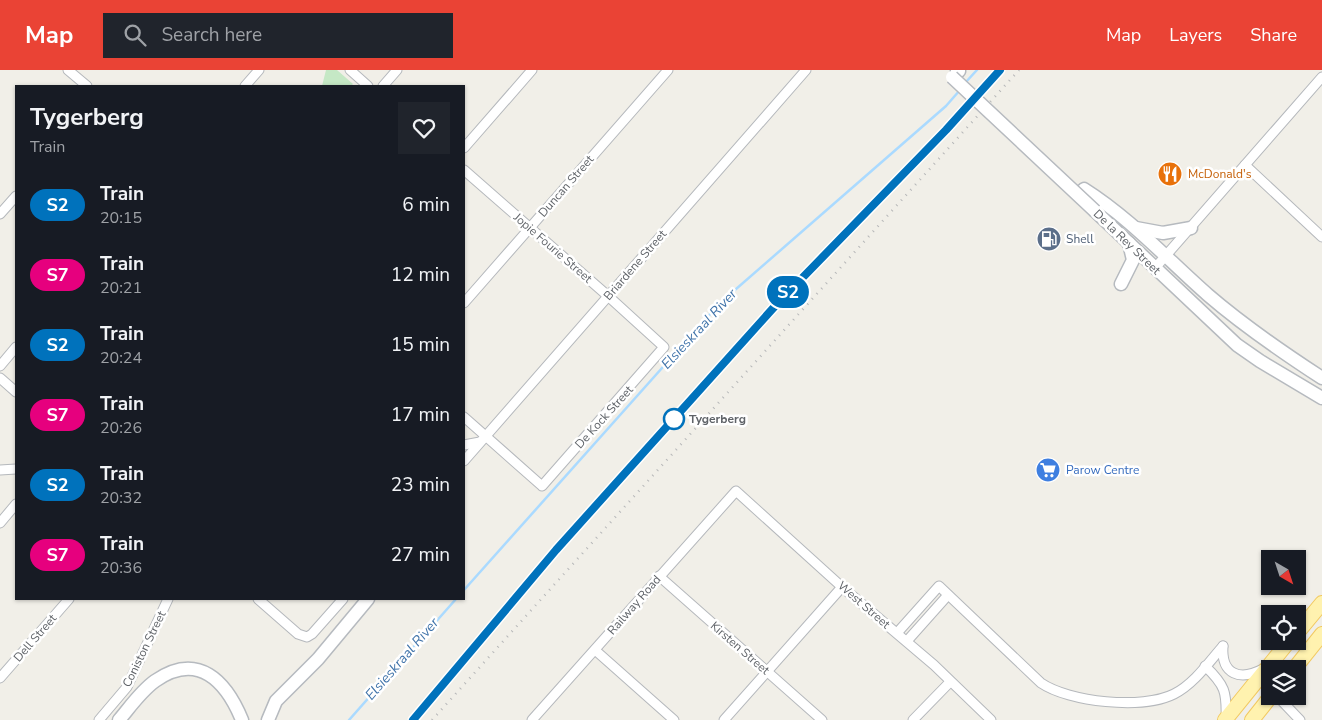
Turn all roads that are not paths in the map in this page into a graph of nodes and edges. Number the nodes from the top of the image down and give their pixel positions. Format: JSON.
{"nodes":[{"id":1,"x":68,"y":70,"type":"edge"},
{"id":2,"x":259,"y":70,"type":"edge"},
{"id":3,"x":350,"y":70,"type":"edge"},
{"id":4,"x":397,"y":70,"type":"edge"},
{"id":5,"x":532,"y":70,"type":"edge"},
{"id":6,"x":668,"y":70,"type":"edge"},
{"id":7,"x":806,"y":70,"type":"edge"},
{"id":8,"x":953,"y":72,"type":"edge"},
{"id":9,"x":1322,"y":77,"type":"edge"},
{"id":10,"x":86,"y":85,"type":"edge"},
{"id":11,"x":246,"y":85,"type":"edge"},
{"id":12,"x":367,"y":85,"type":"edge"},
{"id":13,"x":384,"y":85,"type":"edge"},
{"id":14,"x":465,"y":147,"type":"edge"},
{"id":15,"x":1246,"y":165,"type":"junction"},
{"id":16,"x":465,"y":171,"type":"edge"},
{"id":17,"x":15,"y":197,"type":"edge"},
{"id":18,"x":0,"y":214,"type":"edge"},
{"id":19,"x":530,"y":228,"type":"junction"},
{"id":20,"x":1136,"y":228,"type":"junction"},
{"id":21,"x":1191,"y":228,"type":"junction"},
{"id":22,"x":1322,"y":236,"type":"edge"},
{"id":23,"x":1129,"y":243,"type":"junction"},
{"id":24,"x":1166,"y":256,"type":"junction"},
{"id":25,"x":1155,"y":268,"type":"junction"},
{"id":26,"x":1121,"y":284,"type":"dead end"},
{"id":27,"x":608,"y":296,"type":"junction"},
{"id":28,"x":1210,"y":296,"type":"junction"},
{"id":29,"x":465,"y":302,"type":"edge"},
{"id":30,"x":664,"y":347,"type":"joint"},
{"id":31,"x":15,"y":348,"type":"edge"},
{"id":32,"x":0,"y":366,"type":"edge"},
{"id":33,"x":1286,"y":377,"type":"junction"},
{"id":34,"x":0,"y":378,"type":"edge"},
{"id":35,"x":1322,"y":378,"type":"edge"},
{"id":36,"x":15,"y":391,"type":"edge"},
{"id":37,"x":1322,"y":398,"type":"edge"},
{"id":38,"x":465,"y":418,"type":"edge"},
{"id":39,"x":483,"y":439,"type":"junction"},
{"id":40,"x":465,"y":445,"type":"edge"},
{"id":41,"x":465,"y":460,"type":"edge"},
{"id":42,"x":15,"y":469,"type":"edge"},
{"id":43,"x":0,"y":470,"type":"edge"},
{"id":44,"x":736,"y":491,"type":"joint"},
{"id":45,"x":15,"y":505,"type":"edge"},
{"id":46,"x":0,"y":523,"type":"edge"},
{"id":47,"x":659,"y":576,"type":"junction"},
{"id":48,"x":842,"y":586,"type":"junction"},
{"id":49,"x":948,"y":595,"type":"junction"},
{"id":50,"x":68,"y":600,"type":"edge"},
{"id":51,"x":168,"y":600,"type":"edge"},
{"id":52,"x":259,"y":600,"type":"edge"},
{"id":53,"x":342,"y":600,"type":"edge"},
{"id":54,"x":367,"y":600,"type":"edge"},
{"id":55,"x":1322,"y":603,"type":"edge"},
{"id":56,"x":1306,"y":622,"type":"edge"},
{"id":57,"x":897,"y":634,"type":"junction"},
{"id":58,"x":1322,"y":634,"type":"edge"},
{"id":59,"x":907,"y":641,"type":"junction"},
{"id":60,"x":595,"y":650,"type":"junction"},
{"id":61,"x":1282,"y":650,"type":"edge"},
{"id":62,"x":1274,"y":660,"type":"edge"},
{"id":63,"x":1301,"y":660,"type":"edge"},
{"id":64,"x":1205,"y":666,"type":"junction"},
{"id":65,"x":1261,"y":670,"type":"edge"},
{"id":66,"x":767,"y":671,"type":"junction"},
{"id":67,"x":1261,"y":675,"type":"edge"},
{"id":68,"x":1196,"y":676,"type":"junction"},
{"id":69,"x":1216,"y":677,"type":"junction"},
{"id":70,"x":0,"y":678,"type":"edge"},
{"id":71,"x":950,"y":682,"type":"junction"},
{"id":72,"x":1264,"y":705,"type":"edge"},
{"id":73,"x":1286,"y":705,"type":"edge"},
{"id":74,"x":1225,"y":719,"type":"edge"},
{"id":75,"x":99,"y":720,"type":"edge"},
{"id":76,"x":118,"y":720,"type":"edge"},
{"id":77,"x":242,"y":720,"type":"edge"},
{"id":78,"x":268,"y":720,"type":"edge"},
{"id":79,"x":532,"y":720,"type":"edge"},
{"id":80,"x":674,"y":720,"type":"edge"},
{"id":81,"x":724,"y":720,"type":"edge"},
{"id":82,"x":822,"y":720,"type":"edge"},
{"id":83,"x":913,"y":720,"type":"edge"},
{"id":84,"x":991,"y":720,"type":"edge"},
{"id":85,"x":1252,"y":720,"type":"edge"},
{"id":86,"x":1300,"y":720,"type":"edge"}],
"edges":[{"from":1,"to":10,"type":"street"},
{"from":2,"to":11,"type":"street"},
{"from":3,"to":12,"type":"street"},
{"from":4,"to":13,"type":"street"},
{"from":5,"to":14,"type":"street"},
{"from":6,"to":19,"type":"street","name":"Duncan Street"},
{"from":7,"to":27,"type":"street","name":"Briardene Street"},
{"from":8,"to":20,"type":"main road","name":"De la Rey Street"},
{"from":8,"to":23,"type":"main road","name":"De la Rey Street","bridge":true},
{"from":9,"to":15,"type":"street"},
{"from":15,"to":21,"type":"street"},
{"from":15,"to":22,"type":"street"},
{"from":16,"to":19,"type":"street","name":"Jopie Fourie Street"},
{"from":17,"to":18,"type":"street"},
{"from":19,"to":27,"type":"street","name":"Jopie Fourie Street"},
{"from":19,"to":29,"type":"street","name":"Duncan Street"},
{"from":20,"to":21,"type":"main road"},
{"from":20,"to":24,"type":"main road","name":"De la Rey Street"},
{"from":21,"to":24,"type":"street"},
{"from":23,"to":25,"type":"main road","name":"De la Rey Street"},
{"from":23,"to":26,"type":"main road"},
{"from":24,"to":25,"type":"street"},
{"from":24,"to":28,"type":"main road","name":"De la Rey Street"},
{"from":25,"to":33,"type":"main road","name":"De la Rey Street"},
{"from":27,"to":30,"type":"street","name":"Jopie Fourie Street"},
{"from":27,"to":39,"type":"street","name":"Briardene Street"},
{"from":28,"to":33,"type":"main road"},
{"from":28,"to":35,"type":"main road","name":"De la Rey Street"},
{"from":30,"to":39,"type":"street","name":"De Kock Street"},
{"from":31,"to":32,"type":"street"},
{"from":33,"to":37,"type":"main road","name":"De la Rey Street"},
{"from":34,"to":36,"type":"street"},
{"from":38,"to":39,"type":"street"},
{"from":39,"to":40,"type":"street"},
{"from":39,"to":41,"type":"street","name":"Briardene Street"},
{"from":42,"to":43,"type":"street"},
{"from":44,"to":47,"type":"street","name":"Railway Road"},
{"from":44,"to":48,"type":"street","name":"West Street"},
{"from":45,"to":46,"type":"street"},
{"from":47,"to":60,"type":"street","name":"Railway Road"},
{"from":47,"to":66,"type":"street","name":"Kirsten Street"},
{"from":48,"to":57,"type":"street","name":"West Street"},
{"from":48,"to":66,"type":"street"},
{"from":49,"to":57,"type":"street"},
{"from":49,"to":59,"type":"street"},
{"from":49,"to":68,"type":"street"},
{"from":50,"to":70,"type":"street","name":"Dell Street"},
{"from":51,"to":75,"type":"street","name":"Coniston Street"},
{"from":52,"to":53,"type":"street"},
{"from":54,"to":78,"type":"main road"},
{"from":55,"to":56,"type":"main road"},
{"from":57,"to":59,"type":"street","name":"West Street"},
{"from":58,"to":63,"type":"main road"},
{"from":59,"to":71,"type":"street","name":"West Street"},
{"from":60,"to":79,"type":"street","name":"Railway Road"},
{"from":60,"to":80,"type":"street"},
{"from":61,"to":62,"type":"main road"},
{"from":64,"to":65,"type":"street"},
{"from":64,"to":68,"type":"street"},
{"from":64,"to":69,"type":"street"},
{"from":66,"to":81,"type":"street"},
{"from":66,"to":82,"type":"street","name":"Kirsten Street"},
{"from":67,"to":74,"type":"main road"},
{"from":68,"to":69,"type":"street"},
{"from":69,"to":74,"type":"street"},
{"from":71,"to":83,"type":"street"},
{"from":71,"to":84,"type":"street","name":"West Street"},
{"from":72,"to":85,"type":"main road"},
{"from":73,"to":86,"type":"street"},
{"from":76,"to":77,"type":"main road"}]}
